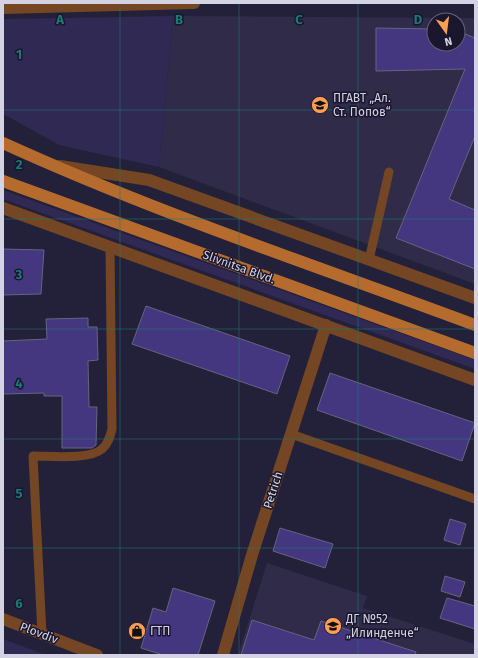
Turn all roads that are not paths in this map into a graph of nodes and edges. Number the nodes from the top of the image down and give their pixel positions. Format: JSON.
{"nodes":[{"id":1,"x":194,"y":3,"type":"edge"},
{"id":2,"x":3,"y":8,"type":"edge"},
{"id":3,"x":3,"y":143,"type":"edge"},
{"id":4,"x":51,"y":165,"type":"junction"},
{"id":5,"x":389,"y":172,"type":"dead end"},
{"id":6,"x":3,"y":181,"type":"edge"},
{"id":7,"x":3,"y":208,"type":"edge"},
{"id":8,"x":110,"y":247,"type":"junction"},
{"id":9,"x":369,"y":260,"type":"junction"},
{"id":10,"x":475,"y":298,"type":"edge"},
{"id":11,"x":475,"y":325,"type":"edge"},
{"id":12,"x":326,"y":326,"type":"junction"},
{"id":13,"x":475,"y":353,"type":"edge"},
{"id":14,"x":475,"y":380,"type":"edge"},
{"id":15,"x":291,"y":434,"type":"junction"},
{"id":16,"x":475,"y":499,"type":"edge"},
{"id":17,"x":3,"y":619,"type":"edge"},
{"id":18,"x":42,"y":634,"type":"junction"},
{"id":19,"x":97,"y":655,"type":"edge"},
{"id":20,"x":223,"y":655,"type":"edge"}],
"edges":[{"from":1,"to":2,"type":"street"},
{"from":3,"to":4,"type":"main road"},
{"from":4,"to":9,"type":"street"},
{"from":4,"to":11,"type":"main road"},
{"from":5,"to":9,"type":"lane"},
{"from":6,"to":13,"type":"main road","name":"Slivnitsa Blvd."},
{"from":7,"to":8,"type":"street","name":"Slivnitsa Blvd."},
{"from":8,"to":12,"type":"street","name":"Slivnitsa Blvd."},
{"from":8,"to":18,"type":"lane"},
{"from":9,"to":10,"type":"street"},
{"from":12,"to":14,"type":"street","name":"Slivnitsa Blvd."},
{"from":12,"to":15,"type":"street","name":"Petrich"},
{"from":15,"to":16,"type":"lane"},
{"from":15,"to":20,"type":"street","name":"Petrich"},
{"from":17,"to":18,"type":"street","name":"Plovdiv"},
{"from":18,"to":19,"type":"street","name":"Plovdiv"}]}
